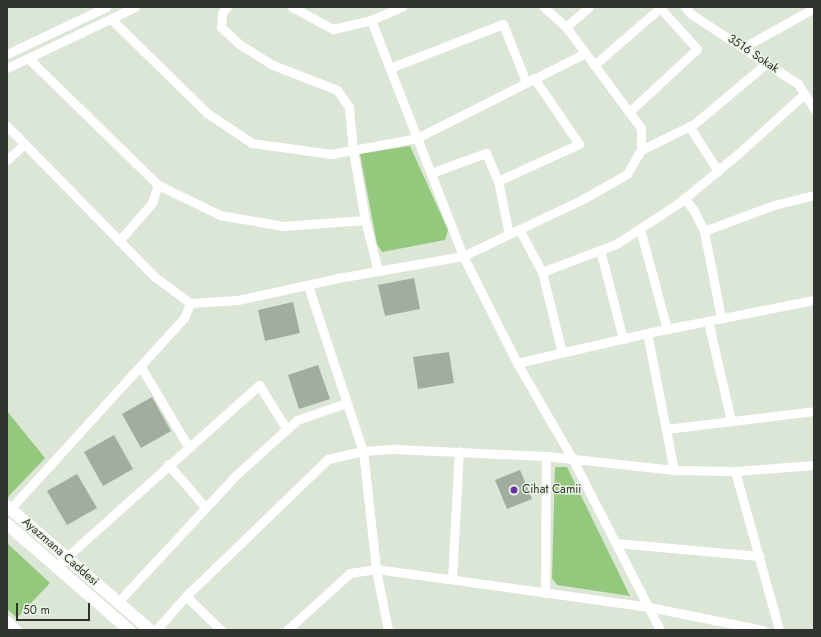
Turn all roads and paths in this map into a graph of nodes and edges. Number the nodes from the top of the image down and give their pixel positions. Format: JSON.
{"nodes":[{"id":1,"x":106,"y":7,"type":"edge"},
{"id":2,"x":135,"y":7,"type":"edge"},
{"id":3,"x":227,"y":7,"type":"edge"},
{"id":4,"x":292,"y":7,"type":"edge"},
{"id":5,"x":402,"y":7,"type":"edge"},
{"id":6,"x":544,"y":7,"type":"edge"},
{"id":7,"x":589,"y":7,"type":"edge"},
{"id":8,"x":685,"y":7,"type":"edge"},
{"id":9,"x":814,"y":8,"type":"edge"},
{"id":10,"x":111,"y":19,"type":"junction"},
{"id":11,"x":371,"y":20,"type":"junction"},
{"id":12,"x":566,"y":27,"type":"junction"},
{"id":13,"x":744,"y":47,"type":"junction"},
{"id":14,"x":585,"y":53,"type":"junction"},
{"id":15,"x":7,"y":54,"type":"edge"},
{"id":16,"x":28,"y":58,"type":"junction"},
{"id":17,"x":767,"y":63,"type":"junction"},
{"id":18,"x":594,"y":64,"type":"junction"},
{"id":19,"x":7,"y":68,"type":"edge"},
{"id":20,"x":390,"y":68,"type":"junction"},
{"id":21,"x":530,"y":80,"type":"junction"},
{"id":22,"x":804,"y":94,"type":"junction"},
{"id":23,"x":814,"y":109,"type":"edge"},
{"id":24,"x":629,"y":112,"type":"junction"},
{"id":25,"x":7,"y":126,"type":"edge"},
{"id":26,"x":689,"y":126,"type":"junction"},
{"id":27,"x":417,"y":138,"type":"junction"},
{"id":28,"x":24,"y":144,"type":"junction"},
{"id":29,"x":641,"y":150,"type":"junction"},
{"id":30,"x":353,"y":151,"type":"junction"},
{"id":31,"x":7,"y":160,"type":"edge"},
{"id":32,"x":718,"y":171,"type":"junction"},
{"id":33,"x":431,"y":173,"type":"junction"},
{"id":34,"x":498,"y":181,"type":"junction"},
{"id":35,"x":158,"y":185,"type":"junction"},
{"id":36,"x":814,"y":195,"type":"edge"},
{"id":37,"x":684,"y":198,"type":"junction"},
{"id":38,"x":365,"y":220,"type":"junction"},
{"id":39,"x":640,"y":229,"type":"junction"},
{"id":40,"x":520,"y":230,"type":"junction"},
{"id":41,"x":704,"y":232,"type":"junction"},
{"id":42,"x":509,"y":234,"type":"junction"},
{"id":43,"x":119,"y":241,"type":"junction"},
{"id":44,"x":600,"y":250,"type":"junction"},
{"id":45,"x":463,"y":256,"type":"junction"},
{"id":46,"x":378,"y":271,"type":"junction"},
{"id":47,"x":542,"y":272,"type":"junction"},
{"id":48,"x":308,"y":286,"type":"junction"},
{"id":49,"x":814,"y":300,"type":"edge"},
{"id":50,"x":190,"y":303,"type":"junction"},
{"id":51,"x":721,"y":318,"type":"junction"},
{"id":52,"x":708,"y":321,"type":"junction"},
{"id":53,"x":667,"y":329,"type":"junction"},
{"id":54,"x":646,"y":333,"type":"junction"},
{"id":55,"x":623,"y":339,"type":"junction"},
{"id":56,"x":562,"y":353,"type":"junction"},
{"id":57,"x":517,"y":363,"type":"junction"},
{"id":58,"x":141,"y":367,"type":"junction"},
{"id":59,"x":346,"y":403,"type":"junction"},
{"id":60,"x":814,"y":411,"type":"edge"},
{"id":61,"x":731,"y":421,"type":"junction"},
{"id":62,"x":666,"y":429,"type":"junction"},
{"id":63,"x":287,"y":430,"type":"junction"},
{"id":64,"x":188,"y":446,"type":"junction"},
{"id":65,"x":363,"y":451,"type":"junction"},
{"id":66,"x":459,"y":451,"type":"junction"},
{"id":67,"x":546,"y":456,"type":"junction"},
{"id":68,"x":572,"y":458,"type":"junction"},
{"id":69,"x":168,"y":464,"type":"junction"},
{"id":70,"x":814,"y":465,"type":"edge"},
{"id":71,"x":674,"y":470,"type":"junction"},
{"id":72,"x":735,"y":471,"type":"junction"},
{"id":73,"x":9,"y":507,"type":"edge"},
{"id":74,"x":206,"y":508,"type":"junction"},
{"id":75,"x":8,"y":525,"type":"edge"},
{"id":76,"x":616,"y":543,"type":"junction"},
{"id":77,"x":65,"y":556,"type":"junction"},
{"id":78,"x":759,"y":556,"type":"junction"},
{"id":79,"x":57,"y":568,"type":"junction"},
{"id":80,"x":376,"y":569,"type":"junction"},
{"id":81,"x":452,"y":579,"type":"junction"},
{"id":82,"x":545,"y":592,"type":"junction"},
{"id":83,"x":186,"y":596,"type":"junction"},
{"id":84,"x":118,"y":602,"type":"junction"},
{"id":85,"x":648,"y":607,"type":"junction"},
{"id":86,"x":7,"y":620,"type":"edge"},
{"id":87,"x":17,"y":630,"type":"edge"},
{"id":88,"x":129,"y":630,"type":"edge"},
{"id":89,"x":150,"y":630,"type":"edge"},
{"id":90,"x":156,"y":630,"type":"edge"},
{"id":91,"x":221,"y":630,"type":"edge"},
{"id":92,"x":287,"y":630,"type":"edge"},
{"id":93,"x":388,"y":630,"type":"edge"},
{"id":94,"x":660,"y":630,"type":"edge"},
{"id":95,"x":763,"y":630,"type":"edge"},
{"id":96,"x":779,"y":630,"type":"edge"}],
"edges":[{"from":1,"to":15,"type":"street"},
{"from":2,"to":10,"type":"street"},
{"from":3,"to":30,"type":"street"},
{"from":4,"to":11,"type":"street"},
{"from":5,"to":11,"type":"street"},
{"from":6,"to":12,"type":"street"},
{"from":7,"to":12,"type":"street"},
{"from":8,"to":13,"type":"street","name":"3516 Sokak"},
{"from":9,"to":13,"type":"street"},
{"from":10,"to":16,"type":"street"},
{"from":10,"to":30,"type":"street"},
{"from":11,"to":20,"type":"street"},
{"from":12,"to":14,"type":"street"},
{"from":13,"to":17,"type":"street","name":"3516 Sokak"},
{"from":14,"to":18,"type":"street"},
{"from":14,"to":21,"type":"street"},
{"from":16,"to":19,"type":"street"},
{"from":16,"to":35,"type":"street"},
{"from":17,"to":22,"type":"street","name":"3516 Sokak"},
{"from":17,"to":26,"type":"street"},
{"from":18,"to":24,"type":"street"},
{"from":18,"to":24,"type":"street"},
{"from":20,"to":21,"type":"street"},
{"from":20,"to":27,"type":"street"},
{"from":21,"to":27,"type":"street"},
{"from":21,"to":34,"type":"street"},
{"from":22,"to":23,"type":"street","name":"3516 Sokak"},
{"from":22,"to":32,"type":"street"},
{"from":24,"to":29,"type":"street"},
{"from":25,"to":28,"type":"street"},
{"from":26,"to":29,"type":"street"},
{"from":26,"to":32,"type":"street"},
{"from":27,"to":30,"type":"street"},
{"from":27,"to":33,"type":"street"},
{"from":28,"to":31,"type":"street"},
{"from":28,"to":43,"type":"street"},
{"from":29,"to":40,"type":"street"},
{"from":30,"to":38,"type":"street"},
{"from":32,"to":37,"type":"street"},
{"from":33,"to":34,"type":"street"},
{"from":33,"to":45,"type":"street"},
{"from":34,"to":42,"type":"street"},
{"from":35,"to":38,"type":"street"},
{"from":35,"to":43,"type":"street"},
{"from":36,"to":41,"type":"street"},
{"from":37,"to":39,"type":"street"},
{"from":37,"to":41,"type":"street"},
{"from":38,"to":46,"type":"street"},
{"from":39,"to":44,"type":"street"},
{"from":39,"to":53,"type":"street"},
{"from":40,"to":42,"type":"street"},
{"from":40,"to":47,"type":"street"},
{"from":41,"to":51,"type":"street"},
{"from":42,"to":45,"type":"street"},
{"from":43,"to":50,"type":"street"},
{"from":44,"to":47,"type":"street"},
{"from":44,"to":55,"type":"street"},
{"from":45,"to":46,"type":"street"},
{"from":45,"to":57,"type":"street"},
{"from":46,"to":48,"type":"street"},
{"from":47,"to":56,"type":"street"},
{"from":48,"to":50,"type":"street"},
{"from":48,"to":59,"type":"street"},
{"from":49,"to":51,"type":"street"},
{"from":50,"to":58,"type":"street"},
{"from":51,"to":52,"type":"street"},
{"from":52,"to":53,"type":"street"},
{"from":52,"to":61,"type":"street"},
{"from":53,"to":54,"type":"street"},
{"from":54,"to":55,"type":"street"},
{"from":54,"to":62,"type":"street"},
{"from":55,"to":56,"type":"street"},
{"from":56,"to":57,"type":"street"},
{"from":57,"to":68,"type":"street"},
{"from":58,"to":64,"type":"street"},
{"from":58,"to":73,"type":"street"},
{"from":59,"to":63,"type":"street"},
{"from":59,"to":65,"type":"street"},
{"from":60,"to":61,"type":"street"},
{"from":61,"to":62,"type":"street"},
{"from":62,"to":71,"type":"street"},
{"from":63,"to":64,"type":"street"},
{"from":63,"to":74,"type":"street"},
{"from":64,"to":69,"type":"street"},
{"from":65,"to":66,"type":"street"},
{"from":65,"to":80,"type":"street"},
{"from":65,"to":83,"type":"street"},
{"from":66,"to":67,"type":"street"},
{"from":66,"to":81,"type":"street"},
{"from":67,"to":68,"type":"street"},
{"from":67,"to":82,"type":"street"},
{"from":68,"to":71,"type":"street"},
{"from":68,"to":76,"type":"street"},
{"from":69,"to":74,"type":"street"},
{"from":69,"to":77,"type":"street"},
{"from":70,"to":72,"type":"street"},
{"from":71,"to":72,"type":"street"},
{"from":72,"to":78,"type":"street"},
{"from":73,"to":77,"type":"main road","name":"Ayazmana Caddesi"},
{"from":74,"to":84,"type":"street"},
{"from":75,"to":79,"type":"main road","name":"Ayazmana Caddesi"},
{"from":76,"to":78,"type":"street"},
{"from":76,"to":85,"type":"street"},
{"from":77,"to":79,"type":"street"},
{"from":77,"to":84,"type":"main road","name":"Ayazmana Caddesi"},
{"from":78,"to":96,"type":"street"},
{"from":79,"to":88,"type":"main road","name":"Ayazmana Caddesi"},
{"from":80,"to":81,"type":"street"},
{"from":80,"to":92,"type":"street"},
{"from":80,"to":93,"type":"street"},
{"from":81,"to":82,"type":"street"},
{"from":82,"to":85,"type":"street"},
{"from":83,"to":90,"type":"street"},
{"from":83,"to":91,"type":"street"},
{"from":84,"to":89,"type":"main road","name":"Ayazmana Caddesi"},
{"from":85,"to":94,"type":"street"},
{"from":85,"to":95,"type":"street"},
{"from":86,"to":87,"type":"street"}]}
